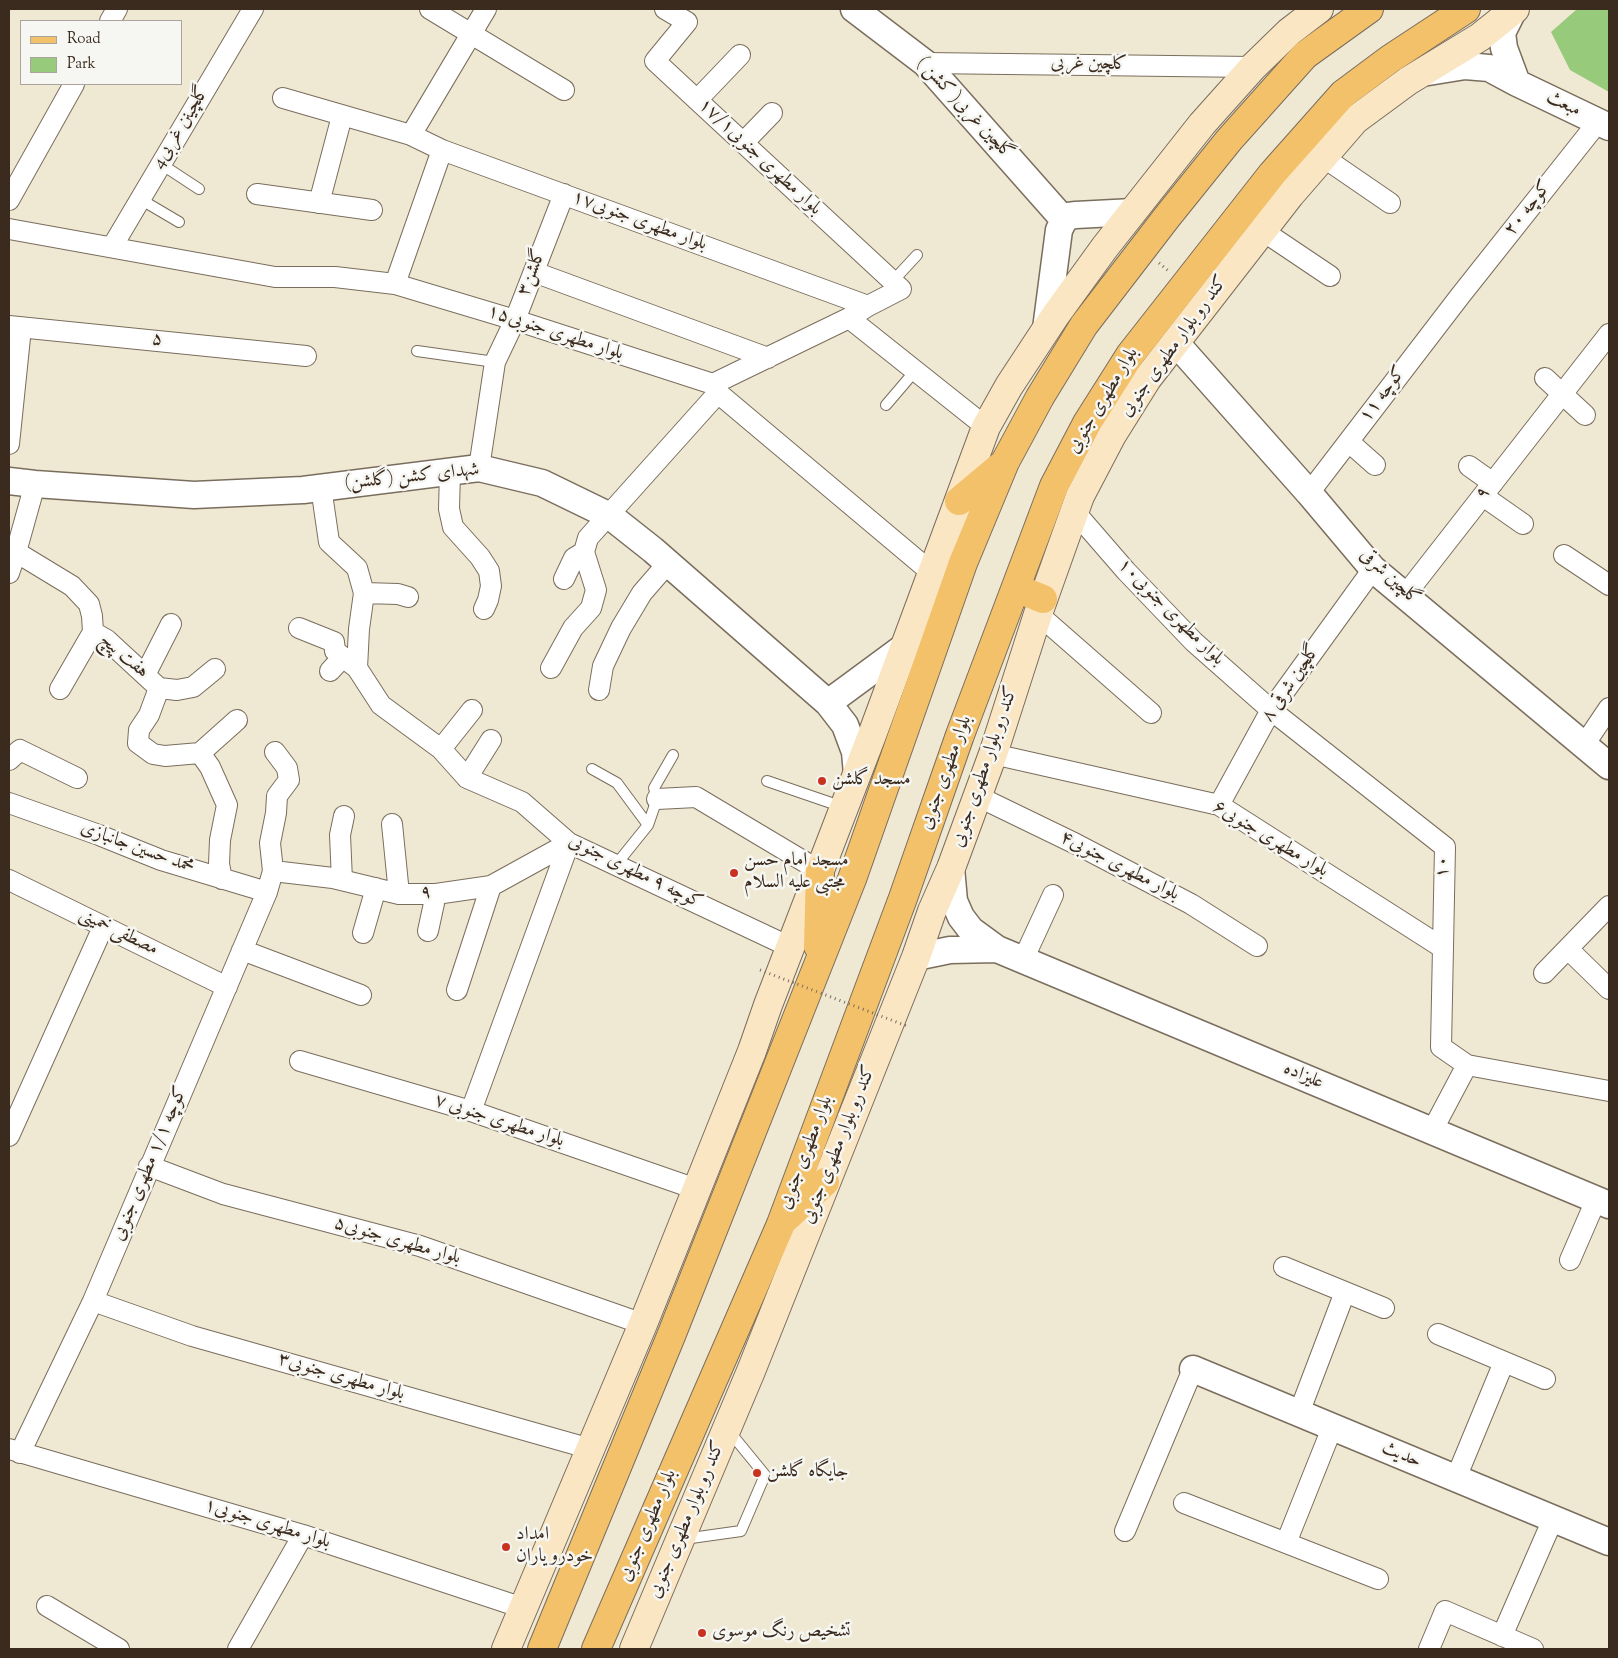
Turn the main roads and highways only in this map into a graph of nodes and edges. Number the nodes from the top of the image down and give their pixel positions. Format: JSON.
{"nodes":[{"id":1,"x":1319,"y":9,"type":"edge"},
{"id":2,"x":1369,"y":9,"type":"edge"},
{"id":3,"x":1466,"y":9,"type":"edge"},
{"id":4,"x":1515,"y":9,"type":"edge"},
{"id":5,"x":1005,"y":462,"type":"junction"},
{"id":6,"x":958,"y":501,"type":"junction"},
{"id":7,"x":1016,"y":588,"type":"junction"},
{"id":8,"x":1040,"y":606,"type":"junction"},
{"id":9,"x":820,"y":870,"type":"junction"},
{"id":10,"x":817,"y":967,"type":"junction"},
{"id":11,"x":825,"y":1182,"type":"junction"},
{"id":12,"x":780,"y":1224,"type":"junction"},
{"id":13,"x":506,"y":1649,"type":"edge"},
{"id":14,"x":542,"y":1649,"type":"edge"},
{"id":15,"x":596,"y":1649,"type":"edge"},
{"id":16,"x":634,"y":1649,"type":"edge"}],
"edges":[{"from":1,"to":6,"type":"main road"},
{"from":2,"to":5,"type":"main road"},
{"from":3,"to":7,"type":"main road","name":"بلوار مطهری جنوبی"},
{"from":4,"to":8,"type":"main road","name":"کند رو بلوار مطهری جنوبی"},
{"from":5,"to":6,"type":"main road"},
{"from":5,"to":10,"type":"main road"},
{"from":6,"to":9,"type":"main road"},
{"from":7,"to":8,"type":"main road"},
{"from":7,"to":12,"type":"main road","name":"بلوار مطهری جنوبی"},
{"from":8,"to":11,"type":"main road","name":"کند رو بلوار مطهری جنوبی"},
{"from":9,"to":10,"type":"main road"},
{"from":9,"to":13,"type":"main road"},
{"from":10,"to":14,"type":"main road"},
{"from":11,"to":12,"type":"main road"},
{"from":11,"to":16,"type":"main road","name":"کند رو بلوار مطهری جنوبی"},
{"from":12,"to":15,"type":"main road","name":"بلوار مطهری جنوبی"}]}
